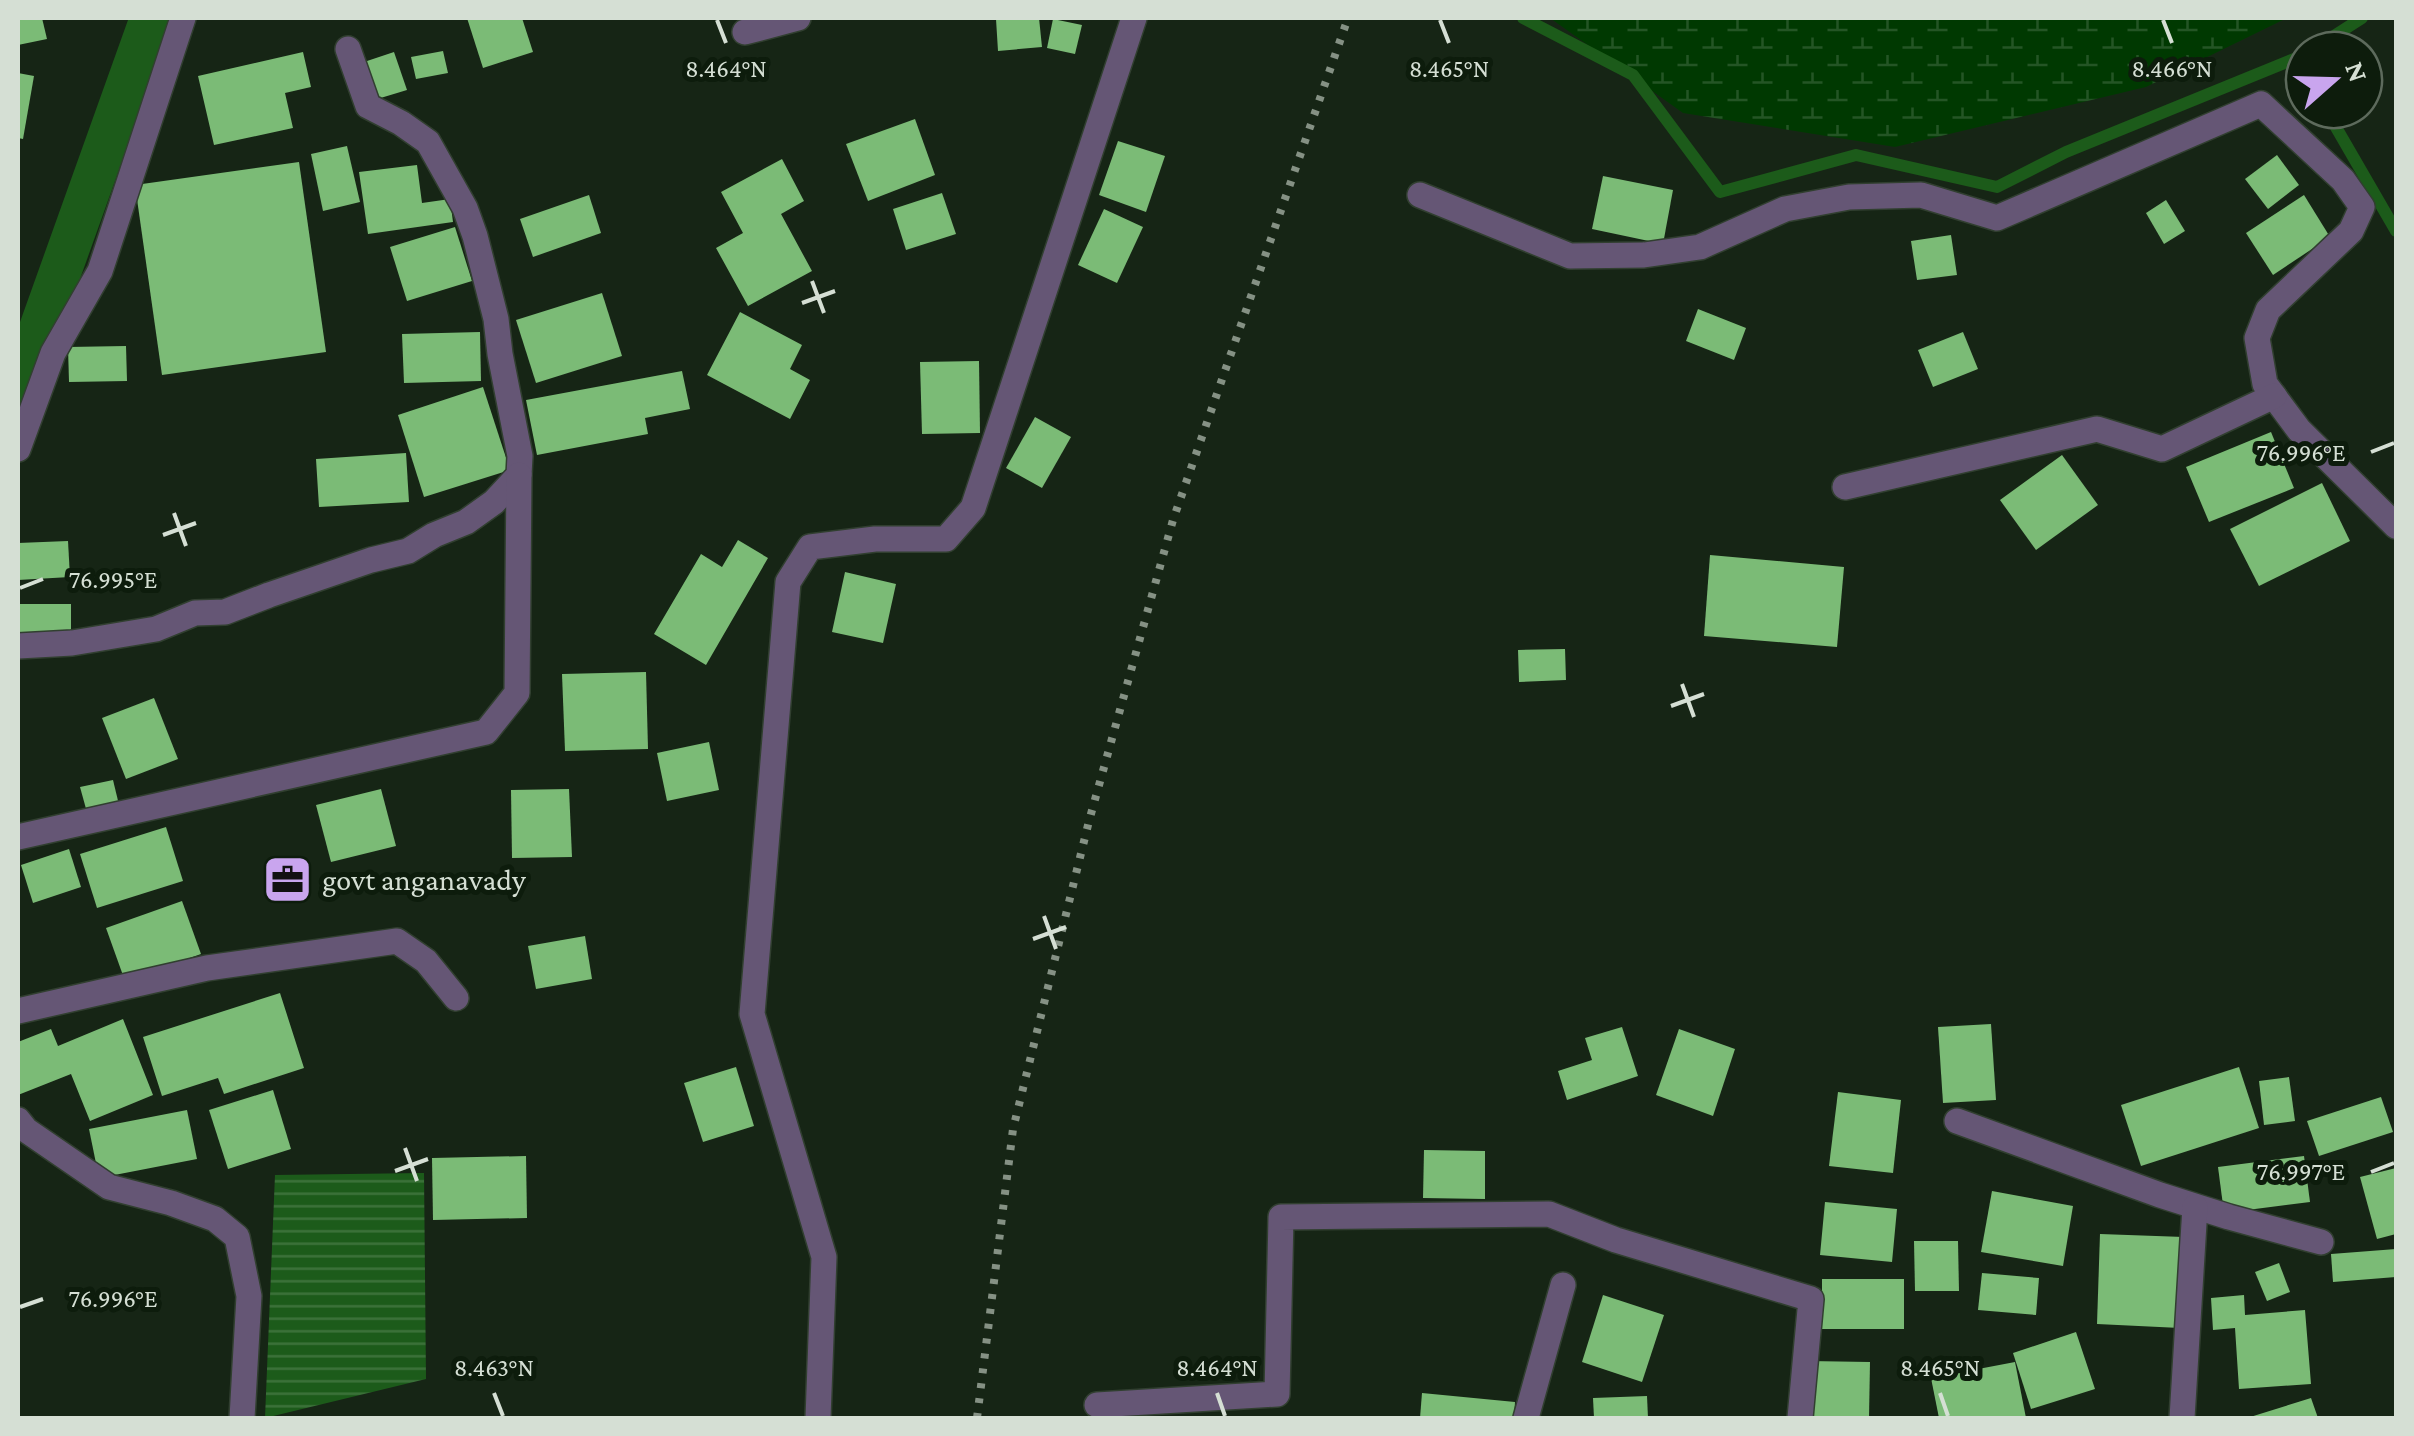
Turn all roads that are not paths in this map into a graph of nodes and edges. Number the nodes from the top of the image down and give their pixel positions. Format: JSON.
{"nodes":[{"id":1,"x":183,"y":18,"type":"edge"},
{"id":2,"x":798,"y":18,"type":"edge"},
{"id":3,"x":1134,"y":18,"type":"edge"},
{"id":4,"x":745,"y":32,"type":"dead end"},
{"id":5,"x":348,"y":49,"type":"dead end"},
{"id":6,"x":1420,"y":196,"type":"dead end"},
{"id":7,"x":2274,"y":396,"type":"junction"},
{"id":8,"x":18,"y":449,"type":"edge"},
{"id":9,"x":519,"y":475,"type":"junction"},
{"id":10,"x":1845,"y":487,"type":"dead end"},
{"id":11,"x":2396,"y":526,"type":"edge"},
{"id":12,"x":18,"y":646,"type":"edge"},
{"id":13,"x":18,"y":837,"type":"edge"},
{"id":14,"x":456,"y":998,"type":"dead end"},
{"id":15,"x":18,"y":1011,"type":"edge"},
{"id":16,"x":18,"y":1120,"type":"edge"},
{"id":17,"x":1958,"y":1121,"type":"dead end"},
{"id":18,"x":2195,"y":1206,"type":"junction"},
{"id":19,"x":2321,"y":1242,"type":"dead end"},
{"id":20,"x":1563,"y":1285,"type":"dead end"},
{"id":21,"x":1097,"y":1405,"type":"dead end"},
{"id":22,"x":235,"y":1416,"type":"edge"},
{"id":23,"x":818,"y":1418,"type":"edge"},
{"id":24,"x":1526,"y":1418,"type":"edge"},
{"id":25,"x":1800,"y":1418,"type":"edge"},
{"id":26,"x":2182,"y":1418,"type":"edge"}],
"edges":[{"from":1,"to":8,"type":"street"},
{"from":2,"to":4,"type":"street"},
{"from":3,"to":23,"type":"street"},
{"from":5,"to":9,"type":"street"},
{"from":6,"to":7,"type":"street"},
{"from":7,"to":10,"type":"street"},
{"from":7,"to":11,"type":"street"},
{"from":9,"to":12,"type":"street"},
{"from":9,"to":13,"type":"street"},
{"from":14,"to":15,"type":"street"},
{"from":16,"to":22,"type":"street"},
{"from":17,"to":18,"type":"street"},
{"from":18,"to":19,"type":"street"},
{"from":18,"to":26,"type":"street"},
{"from":20,"to":24,"type":"street"},
{"from":21,"to":25,"type":"street"}]}
